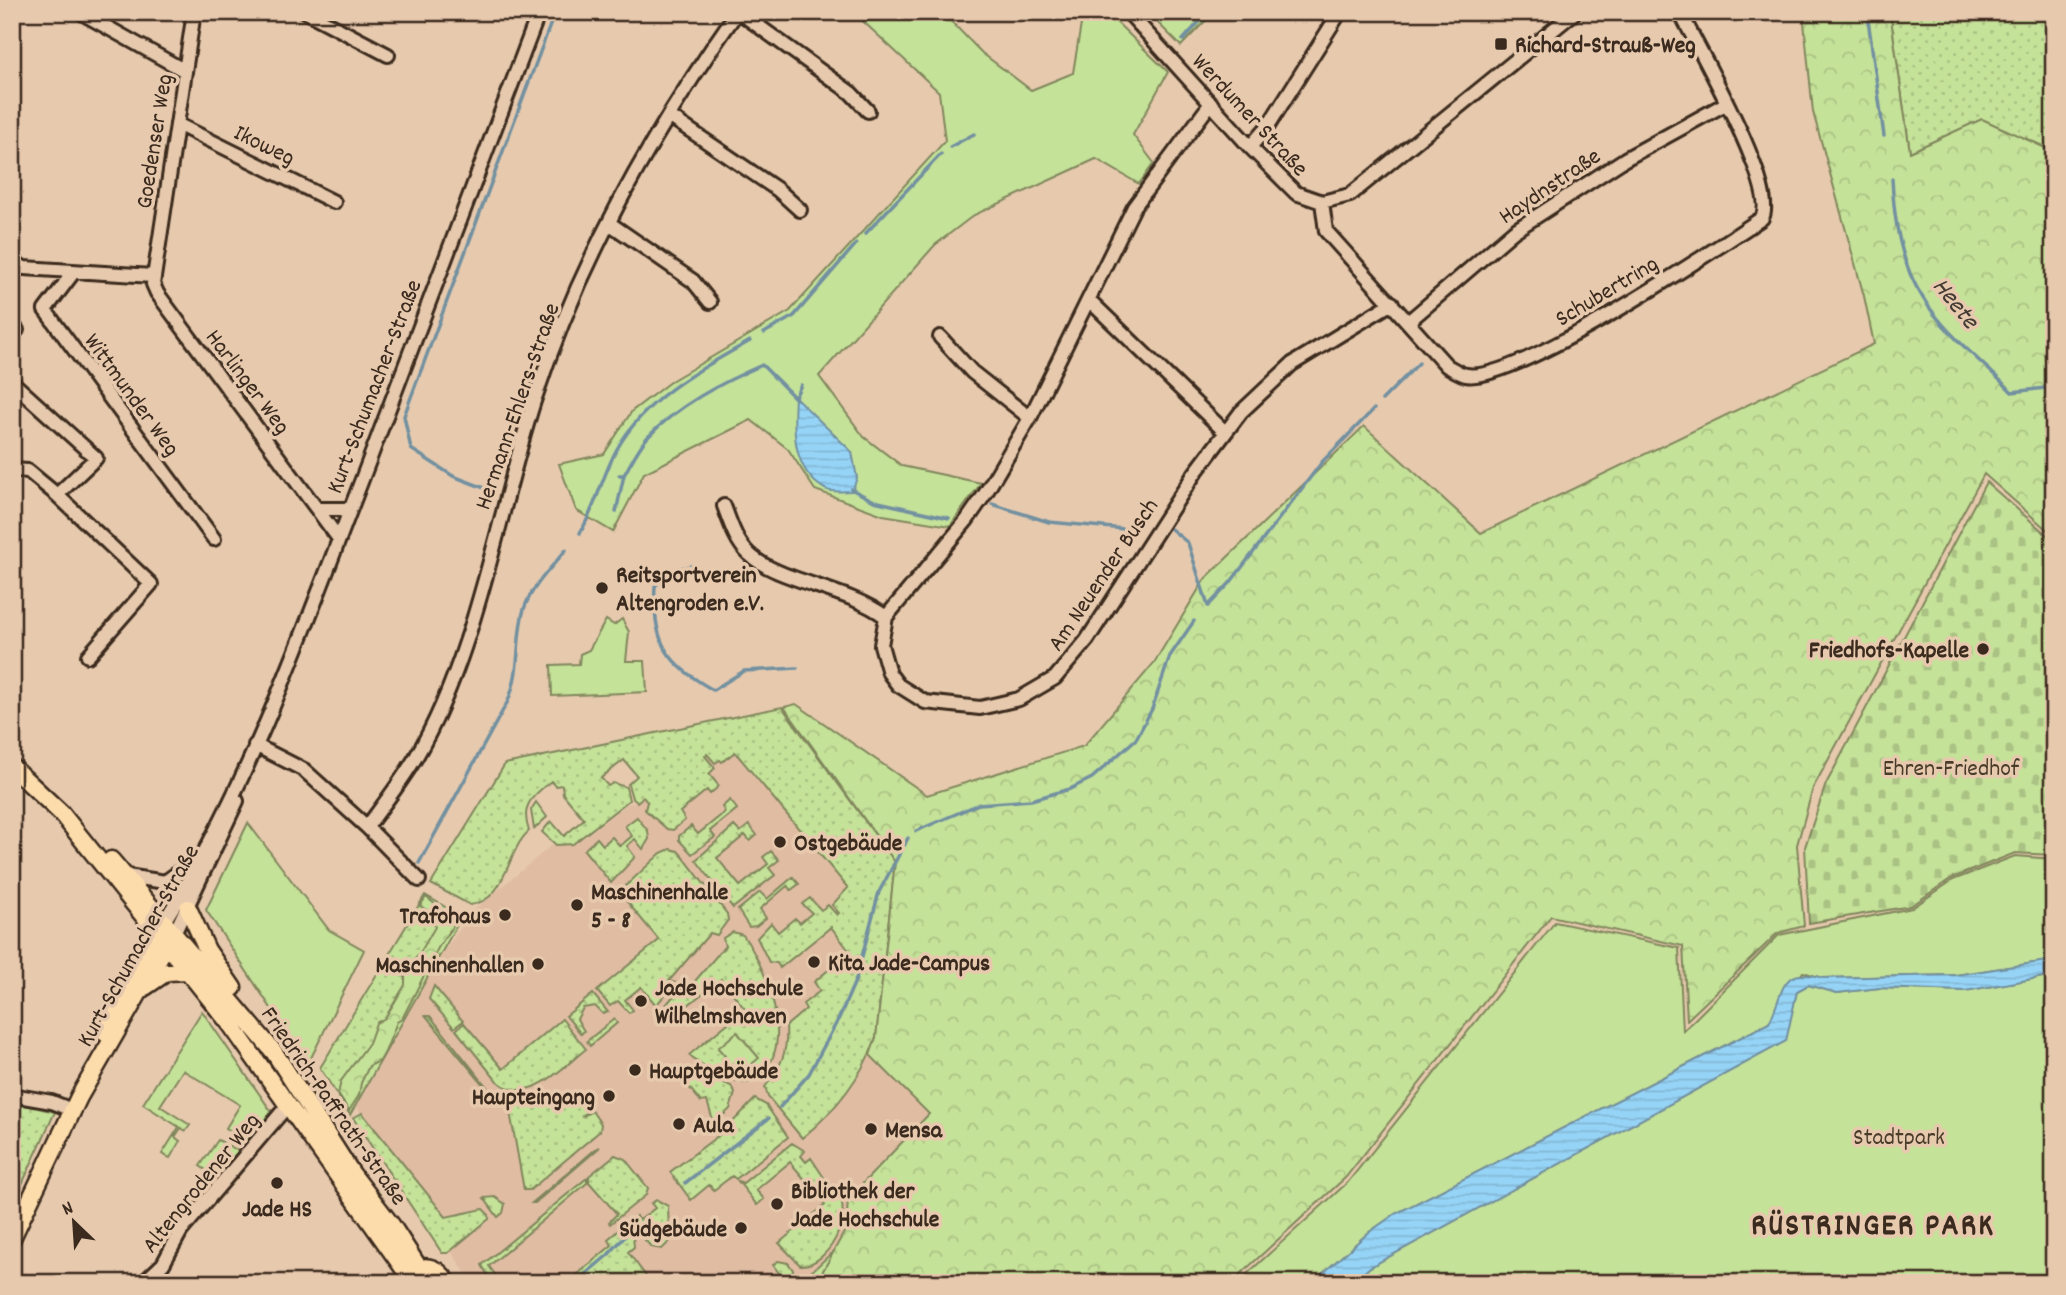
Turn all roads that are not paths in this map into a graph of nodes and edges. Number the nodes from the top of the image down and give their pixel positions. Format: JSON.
{"nodes":[{"id":1,"x":80,"y":12,"type":"edge"},
{"id":2,"x":194,"y":12,"type":"edge"},
{"id":3,"x":306,"y":12,"type":"edge"},
{"id":4,"x":539,"y":12,"type":"edge"},
{"id":5,"x":738,"y":12,"type":"edge"},
{"id":6,"x":1128,"y":12,"type":"edge"},
{"id":7,"x":1340,"y":12,"type":"edge"},
{"id":8,"x":1575,"y":12,"type":"edge"},
{"id":9,"x":1680,"y":12,"type":"edge"},
{"id":10,"x":388,"y":55,"type":"dead end"},
{"id":11,"x":185,"y":71,"type":"junction"},
{"id":12,"x":1212,"y":103,"type":"junction"},
{"id":13,"x":1727,"y":103,"type":"junction"},
{"id":14,"x":868,"y":111,"type":"dead end"},
{"id":15,"x":668,"y":116,"type":"junction"},
{"id":16,"x":177,"y":124,"type":"junction"},
{"id":17,"x":1250,"y":147,"type":"junction"},
{"id":18,"x":334,"y":202,"type":"dead end"},
{"id":19,"x":1322,"y":202,"type":"junction"},
{"id":20,"x":800,"y":210,"type":"dead end"},
{"id":21,"x":609,"y":223,"type":"junction"},
{"id":22,"x":12,"y":261,"type":"edge"},
{"id":23,"x":73,"y":273,"type":"junction"},
{"id":24,"x":153,"y":276,"type":"junction"},
{"id":25,"x":1089,"y":300,"type":"junction"},
{"id":26,"x":710,"y":302,"type":"dead end"},
{"id":27,"x":1392,"y":303,"type":"junction"},
{"id":28,"x":1408,"y":322,"type":"junction"},
{"id":29,"x":940,"y":337,"type":"dead end"},
{"id":30,"x":12,"y":382,"type":"edge"},
{"id":31,"x":1030,"y":418,"type":"junction"},
{"id":32,"x":1224,"y":430,"type":"junction"},
{"id":33,"x":12,"y":470,"type":"edge"},
{"id":34,"x":57,"y":495,"type":"junction"},
{"id":35,"x":724,"y":506,"type":"dead end"},
{"id":36,"x":318,"y":509,"type":"junction"},
{"id":37,"x":350,"y":509,"type":"junction"},
{"id":38,"x":214,"y":539,"type":"dead end"},
{"id":39,"x":339,"y":539,"type":"junction"},
{"id":40,"x":886,"y":617,"type":"junction"},
{"id":41,"x":88,"y":656,"type":"dead end"},
{"id":42,"x":255,"y":745,"type":"junction"},
{"id":43,"x":12,"y":767,"type":"edge"},
{"id":44,"x":242,"y":774,"type":"junction"},
{"id":45,"x":61,"y":813,"type":"junction"},
{"id":46,"x":367,"y":827,"type":"junction"},
{"id":47,"x":199,"y":858,"type":"junction"},
{"id":48,"x":127,"y":876,"type":"junction"},
{"id":49,"x":419,"y":880,"type":"dead end"},
{"id":50,"x":188,"y":908,"type":"junction"},
{"id":51,"x":166,"y":932,"type":"junction"},
{"id":52,"x":188,"y":971,"type":"junction"},
{"id":53,"x":143,"y":989,"type":"junction"},
{"id":54,"x":274,"y":1052,"type":"junction"},
{"id":55,"x":12,"y":1095,"type":"edge"},
{"id":56,"x":75,"y":1103,"type":"junction"},
{"id":57,"x":288,"y":1105,"type":"junction"},
{"id":58,"x":12,"y":1238,"type":"edge"},
{"id":59,"x":411,"y":1275,"type":"edge"},
{"id":60,"x":143,"y":1283,"type":"edge"},
{"id":61,"x":448,"y":1283,"type":"edge"}],
"edges":[{"from":1,"to":11,"type":"street"},
{"from":2,"to":11,"type":"street","name":"Goedenser Weg"},
{"from":3,"to":10,"type":"street"},
{"from":4,"to":37,"type":"street","name":"Kurt-Schumacher-Straße"},
{"from":5,"to":14,"type":"street"},
{"from":5,"to":15,"type":"street","name":"Hermann-Ehlers-Straße"},
{"from":6,"to":12,"type":"street","name":"Werdumer Straße"},
{"from":7,"to":17,"type":"street"},
{"from":8,"to":19,"type":"street"},
{"from":9,"to":13,"type":"street","name":"Schubertring"},
{"from":11,"to":16,"type":"street","name":"Goedenser Weg"},
{"from":12,"to":17,"type":"street","name":"Werdumer Straße"},
{"from":12,"to":25,"type":"street"},
{"from":13,"to":28,"type":"street","name":"Haydnstraße"},
{"from":13,"to":28,"type":"street","name":"Schubertring"},
{"from":15,"to":20,"type":"street"},
{"from":15,"to":21,"type":"street","name":"Hermann-Ehlers-Straße"},
{"from":16,"to":18,"type":"street","name":"Ikoweg"},
{"from":16,"to":24,"type":"street","name":"Goedenser Weg"},
{"from":17,"to":19,"type":"street","name":"Werdumer Straße"},
{"from":19,"to":27,"type":"street","name":"Schubertring"},
{"from":21,"to":26,"type":"street"},
{"from":21,"to":46,"type":"street","name":"Hermann-Ehlers-Straße"},
{"from":22,"to":23,"type":"street"},
{"from":23,"to":24,"type":"street"},
{"from":23,"to":38,"type":"street","name":"Wittmunder Weg"},
{"from":24,"to":36,"type":"street","name":"Harlinger Weg"},
{"from":25,"to":31,"type":"street"},
{"from":25,"to":32,"type":"street"},
{"from":27,"to":28,"type":"street","name":"Schubertring"},
{"from":27,"to":32,"type":"street","name":"Am Neuender Busch"},
{"from":29,"to":31,"type":"street"},
{"from":30,"to":34,"type":"street"},
{"from":31,"to":40,"type":"street"},
{"from":32,"to":40,"type":"street","name":"Am Neuender Busch"},
{"from":33,"to":34,"type":"street"},
{"from":34,"to":41,"type":"street"},
{"from":35,"to":40,"type":"street"},
{"from":36,"to":37,"type":"street"},
{"from":36,"to":39,"type":"street","name":"Harlinger Weg"},
{"from":37,"to":39,"type":"street","name":"Kurt-Schumacher-Straße"},
{"from":39,"to":42,"type":"street","name":"Kurt-Schumacher-Straße"},
{"from":42,"to":44,"type":"street","name":"Kurt-Schumacher-Straße"},
{"from":42,"to":46,"type":"street"},
{"from":43,"to":45,"type":"main road"},
{"from":44,"to":47,"type":"street","name":"Kurt-Schumacher-Straße"},
{"from":44,"to":50,"type":"street","name":"Kurt-Schumacher-Straße"},
{"from":45,"to":48,"type":"main road","name":"Friedrich-Paffrath-Straße"},
{"from":45,"to":51,"type":"main road"},
{"from":46,"to":49,"type":"street"},
{"from":47,"to":48,"type":"street"},
{"from":47,"to":51,"type":"street","name":"Kurt-Schumacher-Straße"},
{"from":48,"to":51,"type":"main road","name":"Friedrich-Paffrath-Straße"},
{"from":50,"to":51,"type":"street","name":"Kurt-Schumacher-Straße"},
{"from":50,"to":54,"type":"main road"},
{"from":51,"to":52,"type":"main road","name":"Friedrich-Paffrath-Straße"},
{"from":51,"to":53,"type":"main road","name":"Kurt-Schumacher-Straße"},
{"from":51,"to":54,"type":"main road","name":"Friedrich-Paffrath-Straße"},
{"from":51,"to":56,"type":"main road","name":"Kurt-Schumacher-Straße"},
{"from":52,"to":53,"type":"main road"},
{"from":52,"to":57,"type":"main road","name":"Friedrich-Paffrath-Straße"},
{"from":53,"to":56,"type":"main road","name":"Kurt-Schumacher-Straße"},
{"from":54,"to":59,"type":"main road","name":"Friedrich-Paffrath-Straße"},
{"from":55,"to":56,"type":"street"},
{"from":56,"to":58,"type":"main road","name":"Kurt-Schumacher-Straße"},
{"from":57,"to":59,"type":"main road","name":"Friedrich-Paffrath-Straße"},
{"from":57,"to":60,"type":"street","name":"Altengrodener Weg"},
{"from":59,"to":61,"type":"main road"}]}
